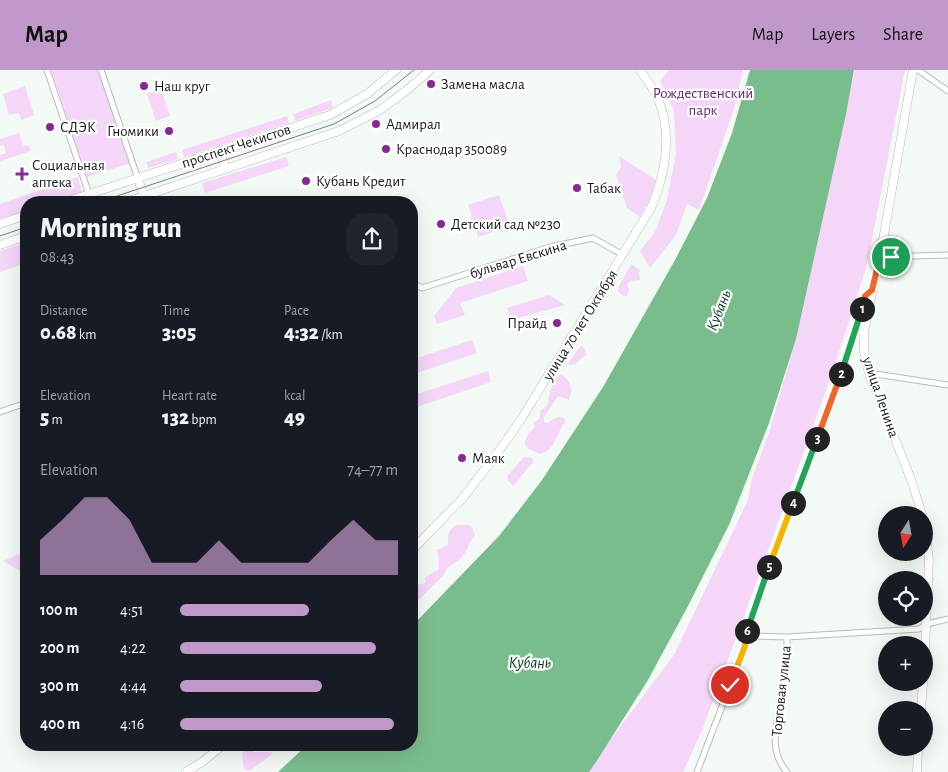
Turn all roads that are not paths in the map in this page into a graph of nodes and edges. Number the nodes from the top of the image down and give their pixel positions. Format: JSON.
{"nodes":[{"id":1,"x":47,"y":70,"type":"edge"},
{"id":2,"x":101,"y":70,"type":"edge"},
{"id":3,"x":396,"y":70,"type":"edge"},
{"id":4,"x":430,"y":70,"type":"edge"},
{"id":5,"x":640,"y":70,"type":"edge"},
{"id":6,"x":913,"y":70,"type":"edge"},
{"id":7,"x":918,"y":70,"type":"edge"},
{"id":8,"x":948,"y":91,"type":"edge"},
{"id":9,"x":220,"y":152,"type":"junction"},
{"id":10,"x":226,"y":169,"type":"junction"},
{"id":11,"x":138,"y":179,"type":"junction"},
{"id":12,"x":89,"y":194,"type":"junction"},
{"id":13,"x":83,"y":196,"type":"edge"},
{"id":14,"x":144,"y":196,"type":"joint"},
{"id":15,"x":20,"y":217,"type":"edge"},
{"id":16,"x":0,"y":224,"type":"edge"},
{"id":17,"x":20,"y":238,"type":"edge"},
{"id":18,"x":0,"y":245,"type":"edge"},
{"id":19,"x":623,"y":255,"type":"junction"},
{"id":20,"x":948,"y":255,"type":"edge"},
{"id":21,"x":880,"y":257,"type":"junction"},
{"id":22,"x":418,"y":286,"type":"edge"},
{"id":23,"x":872,"y":290,"type":"junction"},
{"id":24,"x":869,"y":373,"type":"junction"},
{"id":25,"x":948,"y":385,"type":"edge"},
{"id":26,"x":20,"y":405,"type":"edge"},
{"id":27,"x":0,"y":412,"type":"edge"},
{"id":28,"x":919,"y":506,"type":"edge"},
{"id":29,"x":418,"y":544,"type":"edge"},
{"id":30,"x":948,"y":619,"type":"edge"},
{"id":31,"x":933,"y":623,"type":"edge"},
{"id":32,"x":924,"y":626,"type":"edge"},
{"id":33,"x":748,"y":629,"type":"junction"},
{"id":34,"x":752,"y":636,"type":"junction"},
{"id":35,"x":787,"y":637,"type":"junction"},
{"id":36,"x":745,"y":646,"type":"junction"},
{"id":37,"x":216,"y":751,"type":"edge"},
{"id":38,"x":917,"y":756,"type":"edge"},
{"id":39,"x":186,"y":772,"type":"edge"},
{"id":40,"x":697,"y":772,"type":"edge"},
{"id":41,"x":787,"y":772,"type":"edge"},
{"id":42,"x":916,"y":772,"type":"edge"}],
"edges":[{"from":1,"to":12,"type":"street"},
{"from":2,"to":11,"type":"street"},
{"from":3,"to":9,"type":"main road","name":"проспект Чекистов"},
{"from":4,"to":10,"type":"main road","name":"проспект Чекистов"},
{"from":5,"to":19,"type":"main road","name":"улица 70 лет Октября"},
{"from":6,"to":21,"type":"main road","name":"улица Ленина"},
{"from":7,"to":8,"type":"street"},
{"from":9,"to":10,"type":"main road"},
{"from":9,"to":11,"type":"main road","name":"проспект Чекистов"},
{"from":10,"to":14,"type":"main road","name":"проспект Чекистов"},
{"from":11,"to":12,"type":"main road","name":"проспект Чекистов"},
{"from":11,"to":14,"type":"main road"},
{"from":12,"to":13,"type":"main road","name":"проспект Чекистов"},
{"from":15,"to":16,"type":"main road"},
{"from":17,"to":18,"type":"main road"},
{"from":19,"to":22,"type":"street","name":"бульвар Евскина"},
{"from":19,"to":29,"type":"main road","name":"улица 70 лет Октября"},
{"from":20,"to":21,"type":"street"},
{"from":21,"to":23,"type":"main road","name":"улица Ленина"},
{"from":23,"to":24,"type":"main road","name":"улица Ленина"},
{"from":23,"to":33,"type":"street"},
{"from":24,"to":25,"type":"street"},
{"from":24,"to":28,"type":"main road","name":"улица Ленина"},
{"from":26,"to":27,"type":"street"},
{"from":30,"to":31,"type":"street"},
{"from":32,"to":35,"type":"street"},
{"from":33,"to":34,"type":"street"},
{"from":33,"to":36,"type":"street"},
{"from":34,"to":35,"type":"street"},
{"from":34,"to":36,"type":"street"},
{"from":35,"to":41,"type":"street","name":"Торговая улица"},
{"from":36,"to":40,"type":"street"},
{"from":37,"to":39,"type":"main road"},
{"from":38,"to":42,"type":"main road"}]}
